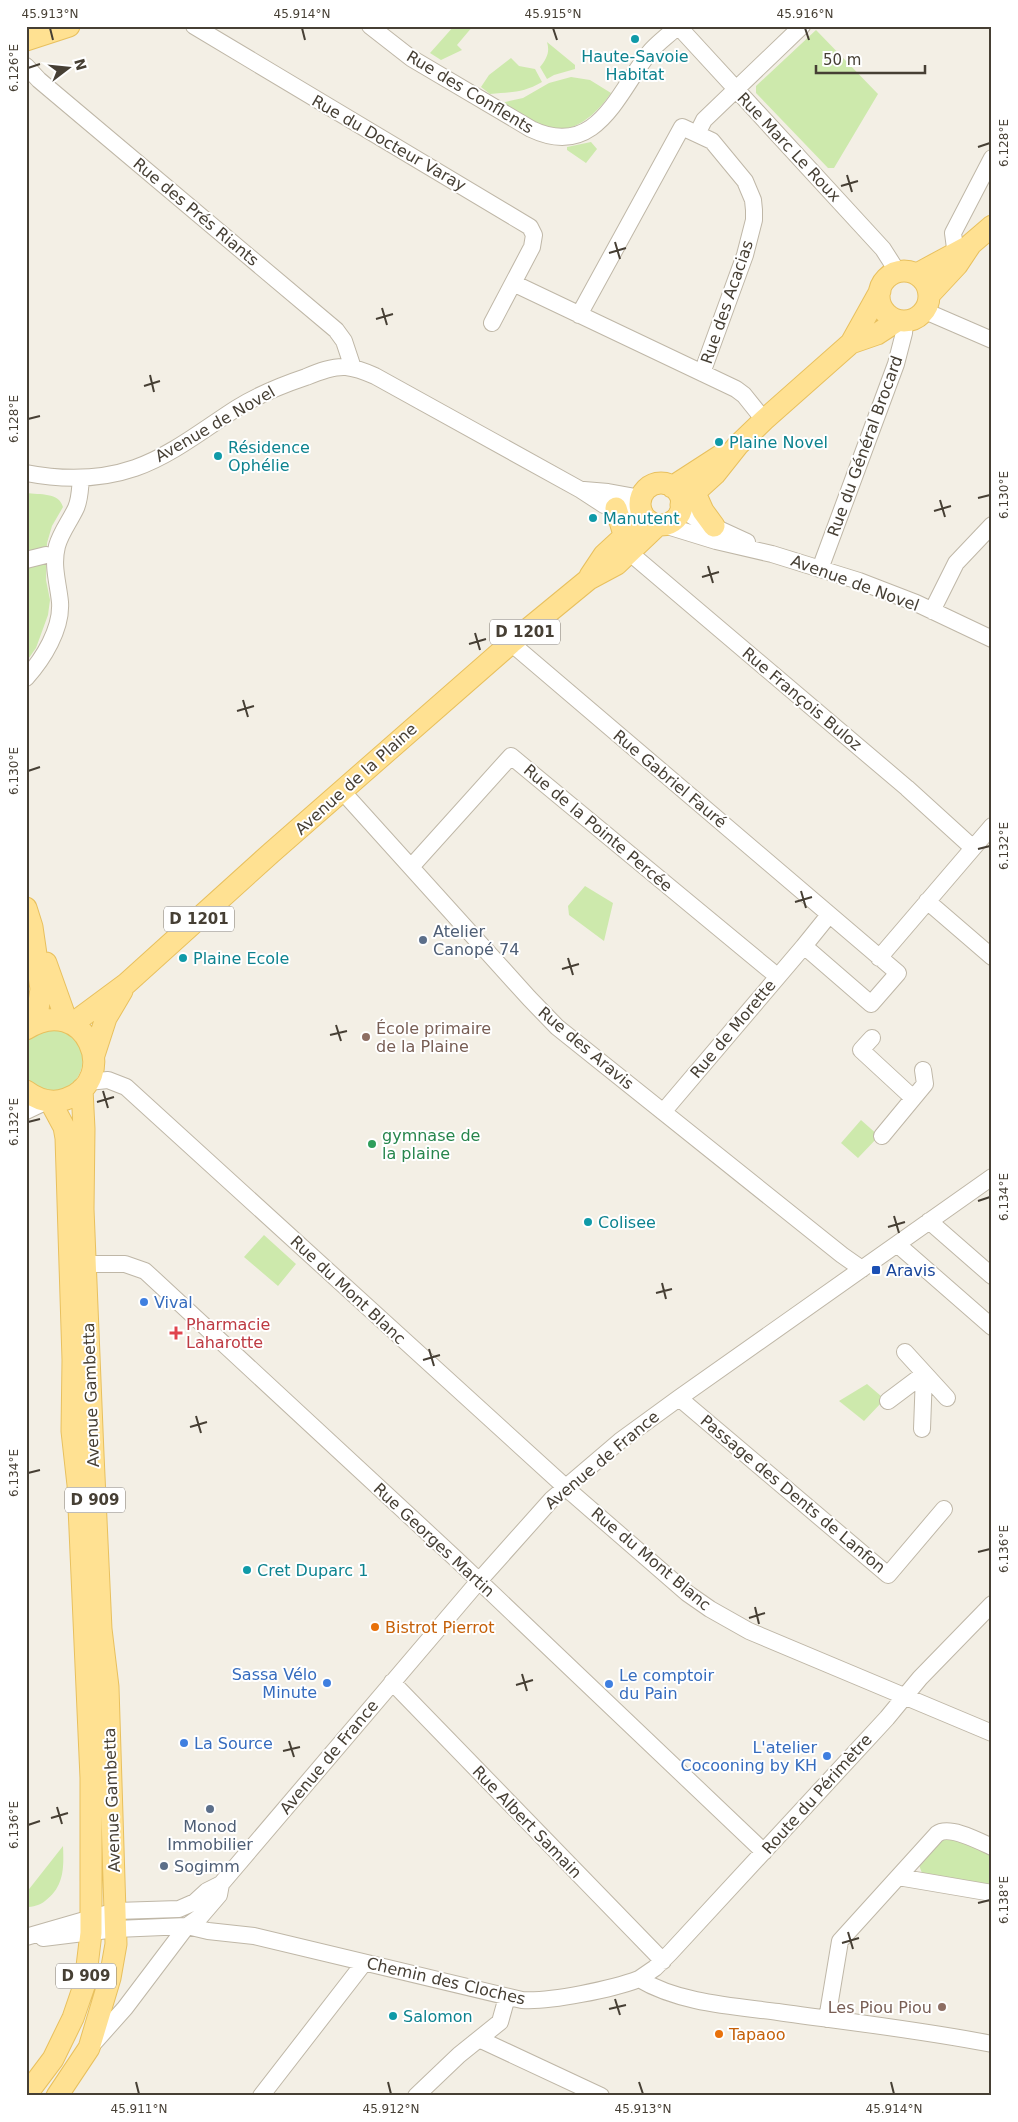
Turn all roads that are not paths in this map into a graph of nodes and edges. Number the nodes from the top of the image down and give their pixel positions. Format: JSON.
{"nodes":[{"id":1,"x":69,"y":26,"type":"edge"},
{"id":2,"x":194,"y":26,"type":"edge"},
{"id":3,"x":370,"y":26,"type":"edge"},
{"id":4,"x":678,"y":26,"type":"edge"},
{"id":5,"x":802,"y":26,"type":"edge"},
{"id":6,"x":26,"y":40,"type":"edge"},
{"id":7,"x":26,"y":66,"type":"edge"},
{"id":8,"x":735,"y":89,"type":"junction"},
{"id":9,"x":697,"y":134,"type":"junction"},
{"id":10,"x":992,"y":158,"type":"edge"},
{"id":11,"x":991,"y":227,"type":"edge"},
{"id":12,"x":961,"y":254,"type":"junction"},
{"id":13,"x":907,"y":273,"type":"junction"},
{"id":14,"x":513,"y":283,"type":"junction"},
{"id":15,"x":880,"y":291,"type":"junction"},
{"id":16,"x":927,"y":302,"type":"junction"},
{"id":17,"x":579,"y":315,"type":"junction"},
{"id":18,"x":901,"y":321,"type":"junction"},
{"id":19,"x":492,"y":323,"type":"dead end"},
{"id":20,"x":992,"y":340,"type":"edge"},
{"id":21,"x":852,"y":343,"type":"junction"},
{"id":22,"x":353,"y":368,"type":"junction"},
{"id":23,"x":702,"y":373,"type":"junction"},
{"id":24,"x":764,"y":420,"type":"junction"},
{"id":25,"x":26,"y":474,"type":"edge"},
{"id":26,"x":81,"y":478,"type":"junction"},
{"id":27,"x":582,"y":490,"type":"junction"},
{"id":28,"x":682,"y":499,"type":"junction"},
{"id":29,"x":616,"y":508,"type":"junction"},
{"id":30,"x":650,"y":516,"type":"junction"},
{"id":31,"x":992,"y":525,"type":"edge"},
{"id":32,"x":714,"y":526,"type":"joint"},
{"id":33,"x":628,"y":545,"type":"junction"},
{"id":34,"x":772,"y":554,"type":"junction"},
{"id":35,"x":46,"y":555,"type":"dead end"},
{"id":36,"x":26,"y":560,"type":"edge"},
{"id":37,"x":820,"y":569,"type":"junction"},
{"id":38,"x":932,"y":611,"type":"junction"},
{"id":39,"x":992,"y":639,"type":"edge"},
{"id":40,"x":511,"y":643,"type":"junction"},
{"id":41,"x":26,"y":678,"type":"edge"},
{"id":42,"x":343,"y":792,"type":"junction"},
{"id":43,"x":992,"y":826,"type":"edge"},
{"id":44,"x":973,"y":848,"type":"junction"},
{"id":45,"x":411,"y":867,"type":"junction"},
{"id":46,"x":927,"y":901,"type":"junction"},
{"id":47,"x":829,"y":915,"type":"junction"},
{"id":48,"x":29,"y":918,"type":"edge"},
{"id":49,"x":804,"y":946,"type":"junction"},
{"id":50,"x":992,"y":957,"type":"edge"},
{"id":51,"x":879,"y":958,"type":"junction"},
{"id":52,"x":777,"y":976,"type":"junction"},
{"id":53,"x":126,"y":984,"type":"junction"},
{"id":54,"x":69,"y":1023,"type":"junction"},
{"id":55,"x":31,"y":1026,"type":"edge"},
{"id":56,"x":872,"y":1038,"type":"dead end"},
{"id":57,"x":94,"y":1055,"type":"junction"},
{"id":58,"x":923,"y":1070,"type":"dead end"},
{"id":59,"x":85,"y":1086,"type":"junction"},
{"id":60,"x":26,"y":1091,"type":"edge"},
{"id":61,"x":913,"y":1098,"type":"junction"},
{"id":62,"x":48,"y":1101,"type":"junction"},
{"id":63,"x":26,"y":1111,"type":"edge"},
{"id":64,"x":663,"y":1112,"type":"junction"},
{"id":65,"x":882,"y":1136,"type":"dead end"},
{"id":66,"x":992,"y":1177,"type":"edge"},
{"id":67,"x":929,"y":1221,"type":"junction"},
{"id":68,"x":897,"y":1244,"type":"junction"},
{"id":69,"x":86,"y":1264,"type":"junction"},
{"id":70,"x":862,"y":1268,"type":"junction"},
{"id":71,"x":992,"y":1276,"type":"edge"},
{"id":72,"x":992,"y":1327,"type":"edge"},
{"id":73,"x":904,"y":1352,"type":"dead end"},
{"id":74,"x":924,"y":1374,"type":"junction"},
{"id":75,"x":679,"y":1398,"type":"junction"},
{"id":76,"x":947,"y":1398,"type":"dead end"},
{"id":77,"x":888,"y":1401,"type":"dead end"},
{"id":78,"x":922,"y":1429,"type":"dead end"},
{"id":79,"x":566,"y":1487,"type":"junction"},
{"id":80,"x":944,"y":1509,"type":"dead end"},
{"id":81,"x":478,"y":1582,"type":"junction"},
{"id":82,"x":992,"y":1604,"type":"edge"},
{"id":83,"x":392,"y":1682,"type":"junction"},
{"id":84,"x":906,"y":1697,"type":"junction"},
{"id":85,"x":992,"y":1733,"type":"edge"},
{"id":86,"x":992,"y":1847,"type":"edge"},
{"id":87,"x":764,"y":1852,"type":"junction"},
{"id":88,"x":898,"y":1877,"type":"junction"},
{"id":89,"x":221,"y":1884,"type":"junction"},
{"id":90,"x":992,"y":1893,"type":"edge"},
{"id":91,"x":186,"y":1906,"type":"junction"},
{"id":92,"x":202,"y":1916,"type":"junction"},
{"id":93,"x":104,"y":1922,"type":"junction"},
{"id":94,"x":187,"y":1926,"type":"junction"},
{"id":95,"x":254,"y":1936,"type":"junction"},
{"id":96,"x":26,"y":1938,"type":"edge"},
{"id":97,"x":663,"y":1960,"type":"junction"},
{"id":98,"x":364,"y":1963,"type":"junction"},
{"id":99,"x":638,"y":1979,"type":"junction"},
{"id":100,"x":507,"y":1997,"type":"junction"},
{"id":101,"x":827,"y":2019,"type":"junction"},
{"id":102,"x":479,"y":2039,"type":"junction"},
{"id":103,"x":992,"y":2044,"type":"edge"},
{"id":104,"x":89,"y":2048,"type":"junction"},
{"id":105,"x":29,"y":2094,"type":"edge"},
{"id":106,"x":57,"y":2096,"type":"edge"},
{"id":107,"x":261,"y":2096,"type":"edge"},
{"id":108,"x":416,"y":2096,"type":"edge"},
{"id":109,"x":600,"y":2096,"type":"edge"}],
"edges":[{"from":1,"to":6,"type":"main road"},
{"from":2,"to":14,"type":"street","name":"Rue du Docteur Varay"},
{"from":3,"to":4,"type":"street","name":"Rue des Conflents"},
{"from":4,"to":8,"type":"street","name":"Rue Marc Le Roux"},
{"from":5,"to":8,"type":"street"},
{"from":7,"to":22,"type":"street","name":"Rue des Prés Riants"},
{"from":8,"to":9,"type":"street"},
{"from":8,"to":13,"type":"street","name":"Rue Marc Le Roux"},
{"from":9,"to":17,"type":"street"},
{"from":9,"to":23,"type":"street","name":"Rue des Acacias"},
{"from":10,"to":12,"type":"street"},
{"from":11,"to":12,"type":"main road"},
{"from":12,"to":13,"type":"main road"},
{"from":12,"to":16,"type":"main road"},
{"from":13,"to":15,"type":"main road"},
{"from":13,"to":16,"type":"main road"},
{"from":14,"to":17,"type":"street"},
{"from":14,"to":19,"type":"street","name":"Rue du Docteur Varay"},
{"from":15,"to":18,"type":"main road"},
{"from":15,"to":21,"type":"main road"},
{"from":16,"to":18,"type":"main road"},
{"from":16,"to":20,"type":"street"},
{"from":17,"to":23,"type":"street"},
{"from":18,"to":21,"type":"main road"},
{"from":18,"to":37,"type":"street","name":"Rue du Général Brocard"},
{"from":21,"to":24,"type":"main road"},
{"from":22,"to":26,"type":"street","name":"Avenue de Novel"},
{"from":22,"to":27,"type":"street","name":"Avenue de Novel"},
{"from":23,"to":24,"type":"street"},
{"from":24,"to":28,"type":"main road"},
{"from":25,"to":26,"type":"street","name":"Avenue de Novel"},
{"from":26,"to":41,"type":"street"},
{"from":27,"to":29,"type":"street","name":"Avenue de Novel"},
{"from":27,"to":30,"type":"street","name":"Avenue de Novel"},
{"from":28,"to":30,"type":"main road"},
{"from":28,"to":30,"type":"main road"},
{"from":28,"to":32,"type":"main road"},
{"from":29,"to":30,"type":"street","name":"Avenue de Novel"},
{"from":29,"to":33,"type":"main road"},
{"from":30,"to":33,"type":"main road","name":"Avenue de la Plaine","number":"D 1201"},
{"from":30,"to":34,"type":"street","name":"Avenue de Novel"},
{"from":31,"to":38,"type":"street"},
{"from":32,"to":34,"type":"street","name":"Avenue de Novel"},
{"from":33,"to":40,"type":"main road","name":"Avenue de la Plaine","number":"D 1201"},
{"from":33,"to":44,"type":"street","name":"Rue François Buloz"},
{"from":34,"to":37,"type":"street","name":"Avenue de Novel"},
{"from":35,"to":36,"type":"street"},
{"from":37,"to":38,"type":"street","name":"Avenue de Novel"},
{"from":38,"to":39,"type":"street","name":"Avenue de Novel"},
{"from":40,"to":42,"type":"main road","name":"Avenue de la Plaine","number":"D 1201"},
{"from":40,"to":47,"type":"street","name":"Rue Gabriel Fauré"},
{"from":42,"to":45,"type":"street","name":"Rue des Aravis"},
{"from":42,"to":53,"type":"main road","name":"Avenue de la Plaine","number":"D 1201"},
{"from":43,"to":44,"type":"street"},
{"from":44,"to":46,"type":"street"},
{"from":45,"to":52,"type":"street","name":"Rue de la Pointe Percée"},
{"from":45,"to":64,"type":"street","name":"Rue des Aravis"},
{"from":46,"to":50,"type":"street"},
{"from":46,"to":51,"type":"street"},
{"from":47,"to":49,"type":"street","name":"Rue de Morette"},
{"from":47,"to":51,"type":"street"},
{"from":48,"to":54,"type":"main road"},
{"from":48,"to":55,"type":"main road"},
{"from":49,"to":51,"type":"street"},
{"from":49,"to":52,"type":"street","name":"Rue de Morette"},
{"from":52,"to":64,"type":"street","name":"Rue de Morette"},
{"from":53,"to":54,"type":"main road","name":"Avenue de la Plaine","number":"D 1201"},
{"from":53,"to":57,"type":"main road","name":"Avenue de la Plaine","number":"D 1201"},
{"from":54,"to":55,"type":"main road"},
{"from":54,"to":57,"type":"main road"},
{"from":56,"to":61,"type":"street"},
{"from":57,"to":59,"type":"main road","name":"Avenue de la Plaine"},
{"from":58,"to":61,"type":"street"},
{"from":59,"to":62,"type":"main road"},
{"from":59,"to":69,"type":"main road","name":"Avenue Gambetta","number":"D 909"},
{"from":59,"to":79,"type":"street","name":"Rue du Mont Blanc"},
{"from":60,"to":62,"type":"main road"},
{"from":61,"to":65,"type":"street"},
{"from":62,"to":63,"type":"street"},
{"from":62,"to":93,"type":"main road","name":"Avenue Gambetta","number":"D 909"},
{"from":64,"to":70,"type":"street","name":"Rue des Aravis"},
{"from":66,"to":67,"type":"street","name":"Avenue de France"},
{"from":67,"to":68,"type":"street","name":"Avenue de France"},
{"from":67,"to":71,"type":"street"},
{"from":68,"to":70,"type":"street","name":"Avenue de France"},
{"from":68,"to":72,"type":"street"},
{"from":69,"to":81,"type":"street","name":"Rue Georges Martin"},
{"from":69,"to":93,"type":"main road","name":"Avenue Gambetta","number":"D 909"},
{"from":70,"to":75,"type":"street","name":"Avenue de France"},
{"from":73,"to":74,"type":"street"},
{"from":74,"to":76,"type":"street"},
{"from":74,"to":77,"type":"street"},
{"from":74,"to":78,"type":"street"},
{"from":75,"to":79,"type":"street","name":"Avenue de France"},
{"from":75,"to":80,"type":"street","name":"Passage des Dents de Lanfon"},
{"from":79,"to":81,"type":"street","name":"Avenue de France"},
{"from":79,"to":84,"type":"street","name":"Rue du Mont Blanc"},
{"from":81,"to":83,"type":"street","name":"Avenue de France"},
{"from":81,"to":87,"type":"street","name":"Rue Georges Martin"},
{"from":82,"to":84,"type":"street","name":"Route du Périmètre"},
{"from":83,"to":89,"type":"street","name":"Avenue de France"},
{"from":83,"to":97,"type":"street","name":"Rue Albert Samain"},
{"from":84,"to":85,"type":"street","name":"Rue du Mont Blanc"},
{"from":84,"to":87,"type":"street","name":"Route du Périmètre"},
{"from":86,"to":88,"type":"street"},
{"from":87,"to":97,"type":"street","name":"Route du Périmètre"},
{"from":88,"to":90,"type":"street"},
{"from":88,"to":101,"type":"street"},
{"from":89,"to":91,"type":"street","name":"Avenue de France"},
{"from":89,"to":92,"type":"street","name":"Avenue de France"},
{"from":91,"to":92,"type":"street","name":"Chemin des Cloches"},
{"from":91,"to":93,"type":"street","name":"Chemin des Cloches"},
{"from":92,"to":94,"type":"street","name":"Avenue de France"},
{"from":92,"to":95,"type":"street","name":"Chemin des Cloches"},
{"from":93,"to":94,"type":"street","name":"Chemin des Cloches"},
{"from":93,"to":96,"type":"street","name":"Chemin des Cloches"},
{"from":93,"to":104,"type":"main road","name":"Avenue de France","number":"D 909"},
{"from":93,"to":105,"type":"main road","number":"D 909"},
{"from":94,"to":95,"type":"street","name":"Chemin des Cloches"},
{"from":94,"to":104,"type":"street","name":"Avenue de France"},
{"from":95,"to":98,"type":"street","name":"Chemin des Cloches"},
{"from":97,"to":99,"type":"street","name":"Route du Périmètre"},
{"from":98,"to":100,"type":"street","name":"Chemin des Cloches"},
{"from":98,"to":107,"type":"street"},
{"from":99,"to":100,"type":"street","name":"Chemin des Cloches"},
{"from":99,"to":101,"type":"street"},
{"from":100,"to":102,"type":"street"},
{"from":101,"to":103,"type":"street"},
{"from":102,"to":108,"type":"street"},
{"from":102,"to":109,"type":"street"},
{"from":104,"to":106,"type":"main road","name":"Avenue de France","number":"D 909"}]}
